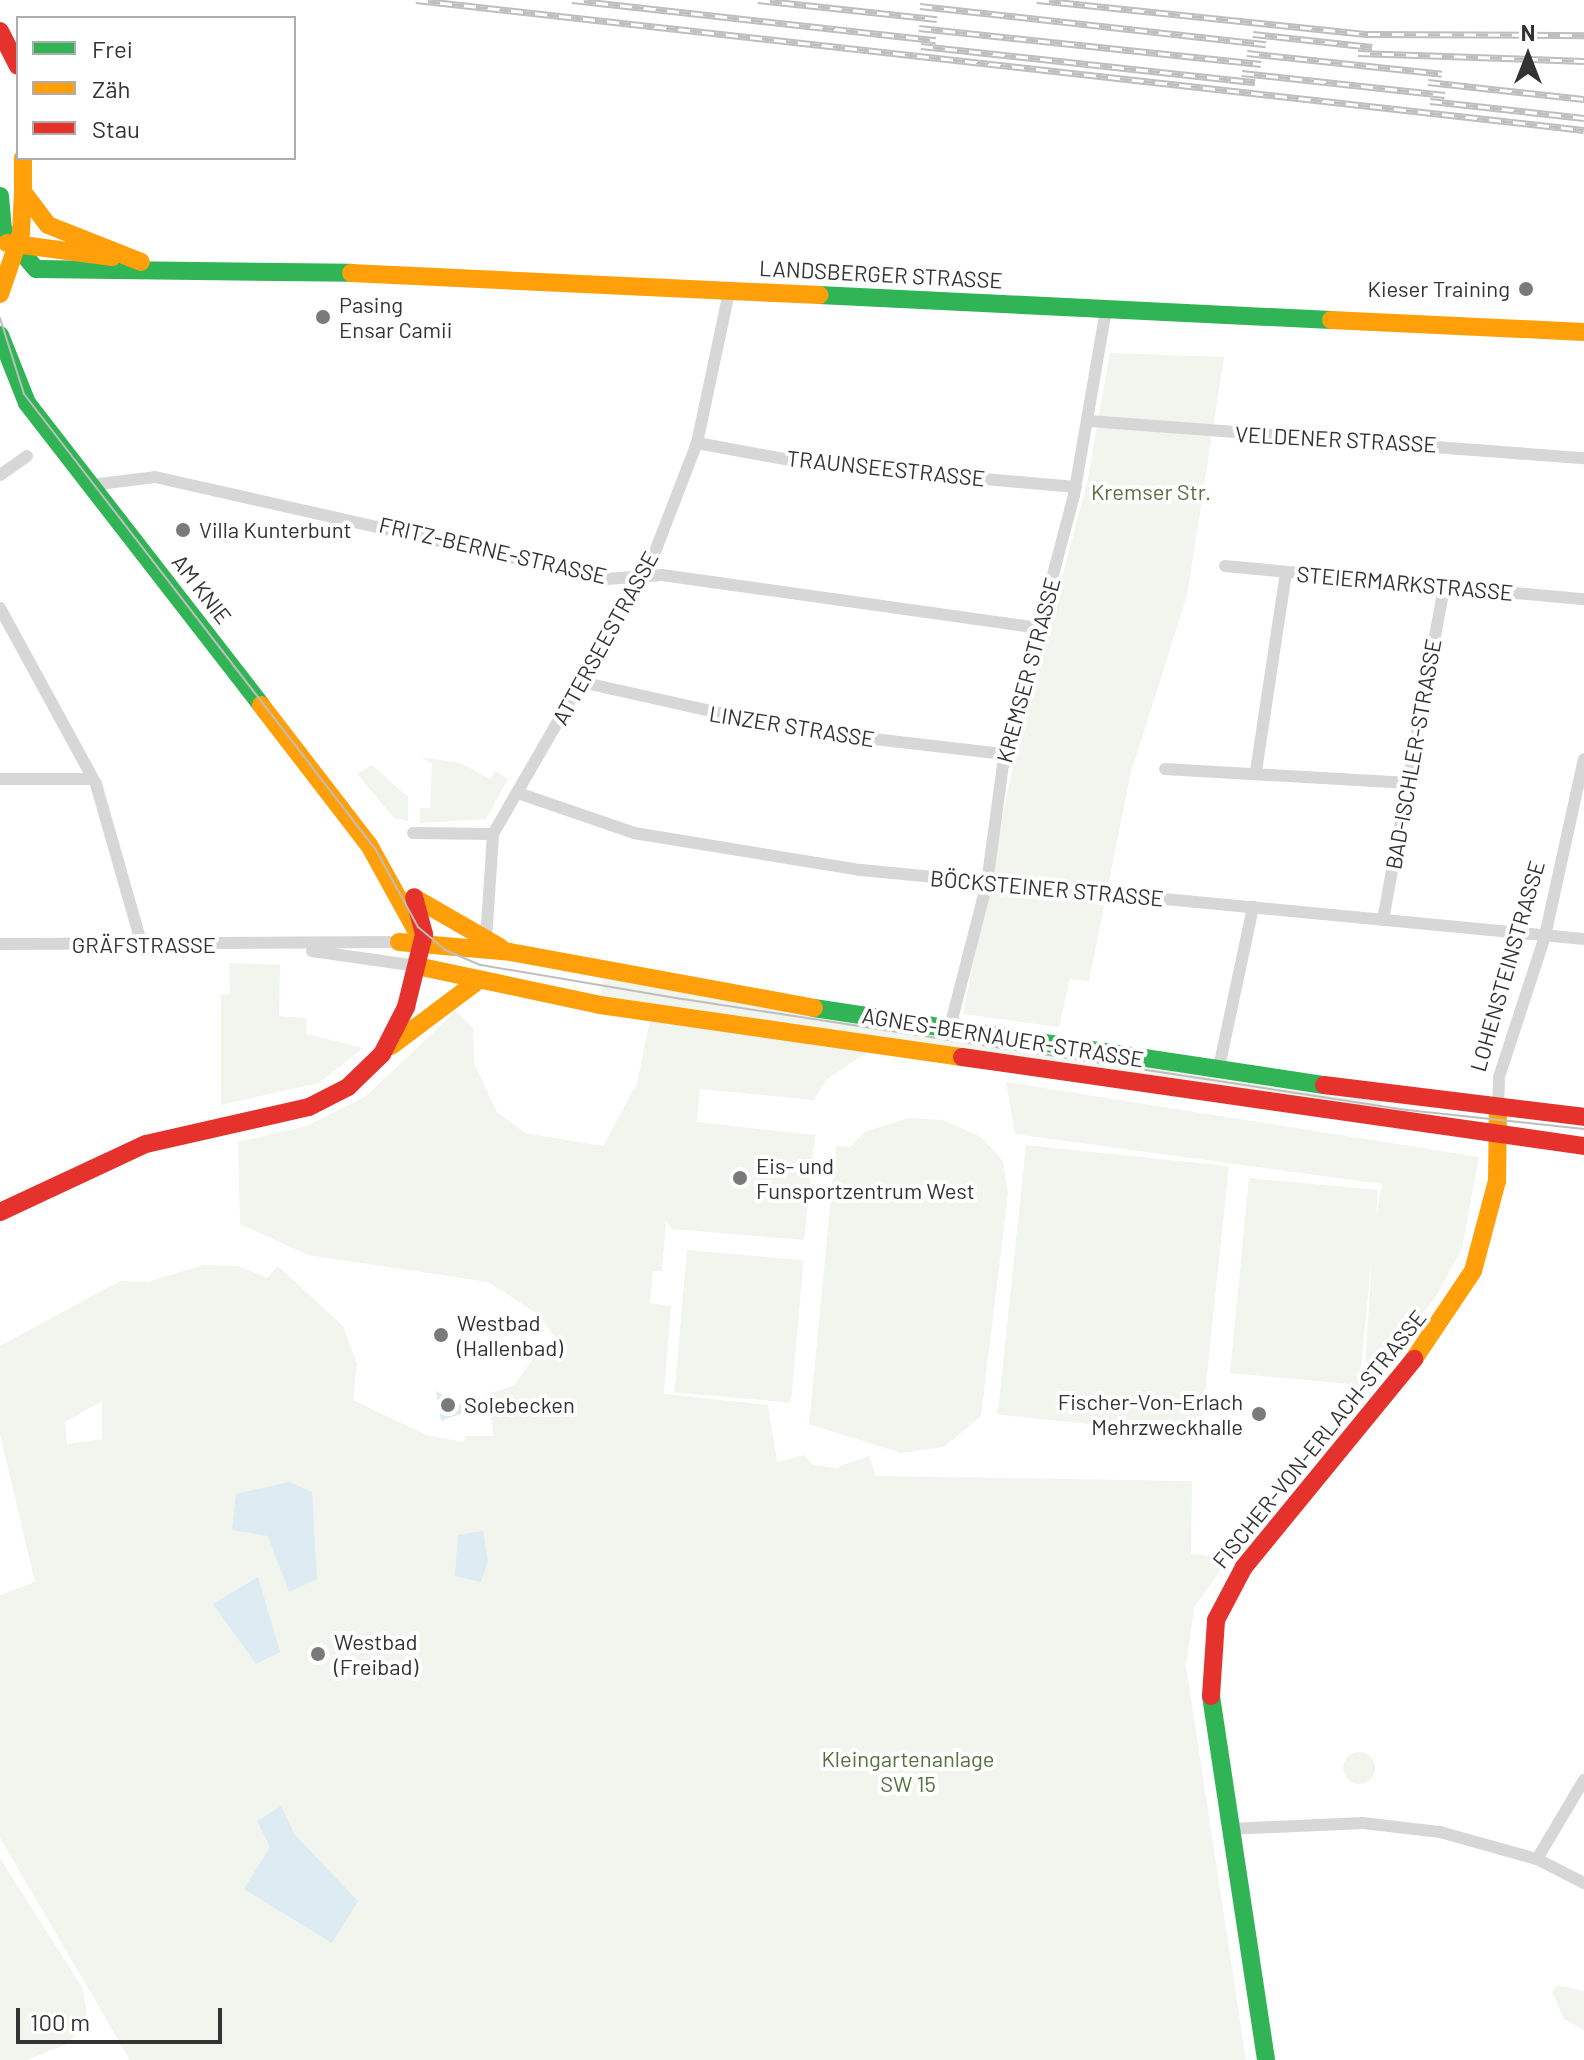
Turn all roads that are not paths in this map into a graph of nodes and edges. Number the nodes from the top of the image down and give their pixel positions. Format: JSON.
{"nodes":[{"id":1,"x":0,"y":31,"type":"edge"},
{"id":2,"x":16,"y":62,"type":"edge"},
{"id":3,"x":23,"y":160,"type":"edge"},
{"id":4,"x":23,"y":192,"type":"junction"},
{"id":5,"x":0,"y":196,"type":"edge"},
{"id":6,"x":8,"y":243,"type":"edge"},
{"id":7,"x":115,"y":257,"type":"junction"},
{"id":8,"x":177,"y":267,"type":"junction"},
{"id":9,"x":36,"y":269,"type":"junction"},
{"id":10,"x":3,"y":271,"type":"edge"},
{"id":11,"x":729,"y":292,"type":"junction"},
{"id":12,"x":0,"y":294,"type":"edge"},
{"id":13,"x":1106,"y":309,"type":"junction"},
{"id":14,"x":1584,"y":332,"type":"edge"},
{"id":15,"x":0,"y":335,"type":"edge"},
{"id":16,"x":1089,"y":421,"type":"junction"},
{"id":17,"x":697,"y":443,"type":"junction"},
{"id":18,"x":27,"y":456,"type":"dead end"},
{"id":19,"x":1584,"y":458,"type":"edge"},
{"id":20,"x":0,"y":475,"type":"edge"},
{"id":21,"x":91,"y":485,"type":"junction"},
{"id":22,"x":1076,"y":487,"type":"junction"},
{"id":23,"x":1225,"y":566,"type":"dead end"},
{"id":24,"x":1286,"y":572,"type":"junction"},
{"id":25,"x":641,"y":578,"type":"junction"},
{"id":26,"x":1444,"y":587,"type":"junction"},
{"id":27,"x":1584,"y":599,"type":"edge"},
{"id":28,"x":0,"y":608,"type":"edge"},
{"id":29,"x":1040,"y":628,"type":"junction"},
{"id":30,"x":581,"y":682,"type":"junction"},
{"id":31,"x":1005,"y":754,"type":"junction"},
{"id":32,"x":1584,"y":759,"type":"edge"},
{"id":33,"x":1165,"y":769,"type":"dead end"},
{"id":34,"x":1256,"y":771,"type":"junction"},
{"id":35,"x":0,"y":779,"type":"edge"},
{"id":36,"x":93,"y":779,"type":"junction"},
{"id":37,"x":1410,"y":783,"type":"junction"},
{"id":38,"x":518,"y":793,"type":"junction"},
{"id":39,"x":413,"y":833,"type":"dead end"},
{"id":40,"x":493,"y":834,"type":"junction"},
{"id":41,"x":380,"y":865,"type":"junction"},
{"id":42,"x":987,"y":883,"type":"junction"},
{"id":43,"x":414,"y":897,"type":"junction"},
{"id":44,"x":1253,"y":907,"type":"junction"},
{"id":45,"x":447,"y":918,"type":"joint"},
{"id":46,"x":1383,"y":920,"type":"junction"},
{"id":47,"x":1545,"y":936,"type":"junction"},
{"id":48,"x":1584,"y":939,"type":"edge"},
{"id":49,"x":486,"y":940,"type":"junction"},
{"id":50,"x":399,"y":942,"type":"junction"},
{"id":51,"x":0,"y":944,"type":"edge"},
{"id":52,"x":429,"y":944,"type":"junction"},
{"id":53,"x":142,"y":945,"type":"junction"},
{"id":54,"x":289,"y":947,"type":"junction"},
{"id":55,"x":510,"y":952,"type":"junction"},
{"id":56,"x":417,"y":966,"type":"junction"},
{"id":57,"x":475,"y":983,"type":"junction"},
{"id":58,"x":949,"y":1031,"type":"junction"},
{"id":59,"x":382,"y":1054,"type":"junction"},
{"id":60,"x":1218,"y":1072,"type":"junction"},
{"id":61,"x":1498,"y":1108,"type":"junction"},
{"id":62,"x":1584,"y":1117,"type":"edge"},
{"id":63,"x":1497,"y":1139,"type":"junction"},
{"id":64,"x":1584,"y":1146,"type":"edge"},
{"id":65,"x":0,"y":1212,"type":"edge"},
{"id":66,"x":1584,"y":1780,"type":"edge"},
{"id":67,"x":1229,"y":1829,"type":"junction"},
{"id":68,"x":1537,"y":1859,"type":"junction"},
{"id":69,"x":1584,"y":1883,"type":"edge"},
{"id":70,"x":1266,"y":2060,"type":"edge"}],
"edges":[{"from":1,"to":2,"type":"main road"},
{"from":3,"to":4,"type":"main road"},
{"from":4,"to":6,"type":"main road"},
{"from":4,"to":7,"type":"main road"},
{"from":5,"to":6,"type":"main road"},
{"from":6,"to":7,"type":"main road","name":"LANDSBERGER STRASSE"},
{"from":6,"to":9,"type":"main road"},
{"from":6,"to":10,"type":"main road"},
{"from":7,"to":8,"type":"main road","name":"LANDSBERGER STRASSE"},
{"from":8,"to":9,"type":"main road","name":"LANDSBERGER STRASSE"},
{"from":8,"to":11,"type":"main road","name":"LANDSBERGER STRASSE"},
{"from":9,"to":10,"type":"main road","name":"LANDSBERGER STRASSE"},
{"from":10,"to":12,"type":"main road"},
{"from":11,"to":13,"type":"main road","name":"LANDSBERGER STRASSE"},
{"from":11,"to":17,"type":"street","name":"ATTERSEESTRASSE"},
{"from":13,"to":14,"type":"main road","name":"LANDSBERGER STRASSE"},
{"from":13,"to":16,"type":"street","name":"KREMSER STRASSE"},
{"from":15,"to":21,"type":"main road","name":"AM KNIE"},
{"from":16,"to":19,"type":"street","name":"VELDENER STRASSE"},
{"from":16,"to":22,"type":"street","name":"KREMSER STRASSE"},
{"from":17,"to":22,"type":"street","name":"TRAUNSEESTRASSE"},
{"from":17,"to":25,"type":"street","name":"ATTERSEESTRASSE"},
{"from":18,"to":20,"type":"street"},
{"from":21,"to":25,"type":"street","name":"FRITZ-BERNE-STRASSE"},
{"from":21,"to":41,"type":"main road","name":"AM KNIE"},
{"from":22,"to":29,"type":"street","name":"KREMSER STRASSE"},
{"from":23,"to":24,"type":"street","name":"STEIERMARKSTRASSE"},
{"from":24,"to":26,"type":"street","name":"STEIERMARKSTRASSE"},
{"from":24,"to":34,"type":"street"},
{"from":25,"to":29,"type":"street","name":"FRITZ-BERNE-STRASSE"},
{"from":25,"to":30,"type":"street","name":"ATTERSEESTRASSE"},
{"from":26,"to":27,"type":"street","name":"STEIERMARKSTRASSE"},
{"from":26,"to":37,"type":"street","name":"BAD-ISCHLER-STRASSE"},
{"from":28,"to":36,"type":"street"},
{"from":29,"to":31,"type":"street","name":"KREMSER STRASSE"},
{"from":30,"to":31,"type":"street","name":"LINZER STRASSE"},
{"from":30,"to":38,"type":"street","name":"ATTERSEESTRASSE"},
{"from":31,"to":42,"type":"street","name":"KREMSER STRASSE"},
{"from":32,"to":47,"type":"street","name":"LOHENSTEINSTRASSE"},
{"from":33,"to":34,"type":"street"},
{"from":34,"to":37,"type":"street"},
{"from":35,"to":36,"type":"street"},
{"from":36,"to":53,"type":"street"},
{"from":37,"to":46,"type":"street","name":"BAD-ISCHLER-STRASSE"},
{"from":38,"to":40,"type":"street","name":"ATTERSEESTRASSE"},
{"from":38,"to":42,"type":"street","name":"BÖCKSTEINER STRASSE"},
{"from":39,"to":40,"type":"street"},
{"from":40,"to":49,"type":"street","name":"ATTERSEESTRASSE"},
{"from":41,"to":43,"type":"main road","name":"AM KNIE"},
{"from":41,"to":52,"type":"main road","name":"AM KNIE"},
{"from":42,"to":44,"type":"street","name":"BÖCKSTEINER STRASSE"},
{"from":42,"to":58,"type":"street","name":"KREMSER STRASSE"},
{"from":43,"to":45,"type":"main road","name":"AM KNIE"},
{"from":43,"to":52,"type":"main road"},
{"from":44,"to":46,"type":"street","name":"BÖCKSTEINER STRASSE"},
{"from":44,"to":60,"type":"street"},
{"from":45,"to":49,"type":"main road","name":"AGNES-BERNAUER-STRASSE"},
{"from":46,"to":47,"type":"street","name":"BÖCKSTEINER STRASSE"},
{"from":47,"to":48,"type":"street","name":"BÖCKSTEINER STRASSE"},
{"from":47,"to":61,"type":"street","name":"LOHENSTEINSTRASSE"},
{"from":49,"to":55,"type":"main road","name":"AGNES-BERNAUER-STRASSE"},
{"from":50,"to":52,"type":"main road","name":"AGNES-BERNAUER-STRASSE"},
{"from":50,"to":54,"type":"street","name":"GRÄFSTRASSE"},
{"from":50,"to":56,"type":"main road"},
{"from":51,"to":53,"type":"street","name":"GRÄFSTRASSE"},
{"from":52,"to":55,"type":"main road","name":"AGNES-BERNAUER-STRASSE"},
{"from":52,"to":56,"type":"main road"},
{"from":53,"to":54,"type":"street","name":"GRÄFSTRASSE"},
{"from":54,"to":56,"type":"street","name":"GRÄFSTRASSE"},
{"from":55,"to":58,"type":"main road","name":"AGNES-BERNAUER-STRASSE"},
{"from":56,"to":57,"type":"main road","name":"AGNES-BERNAUER-STRASSE"},
{"from":56,"to":59,"type":"main road"},
{"from":57,"to":59,"type":"main road"},
{"from":57,"to":63,"type":"main road","name":"AGNES-BERNAUER-STRASSE"},
{"from":58,"to":60,"type":"main road","name":"AGNES-BERNAUER-STRASSE"},
{"from":59,"to":65,"type":"main road"},
{"from":60,"to":61,"type":"main road","name":"AGNES-BERNAUER-STRASSE"},
{"from":61,"to":62,"type":"main road","name":"AGNES-BERNAUER-STRASSE"},
{"from":61,"to":63,"type":"main road","name":"LOHENSTEINSTRASSE"},
{"from":63,"to":64,"type":"main road","name":"AGNES-BERNAUER-STRASSE"},
{"from":63,"to":67,"type":"main road","name":"FISCHER-VON-ERLACH-STRASSE"},
{"from":66,"to":68,"type":"street"},
{"from":67,"to":68,"type":"street"},
{"from":67,"to":70,"type":"main road","name":"FISCHER-VON-ERLACH-STRASSE"},
{"from":68,"to":69,"type":"street"}]}
